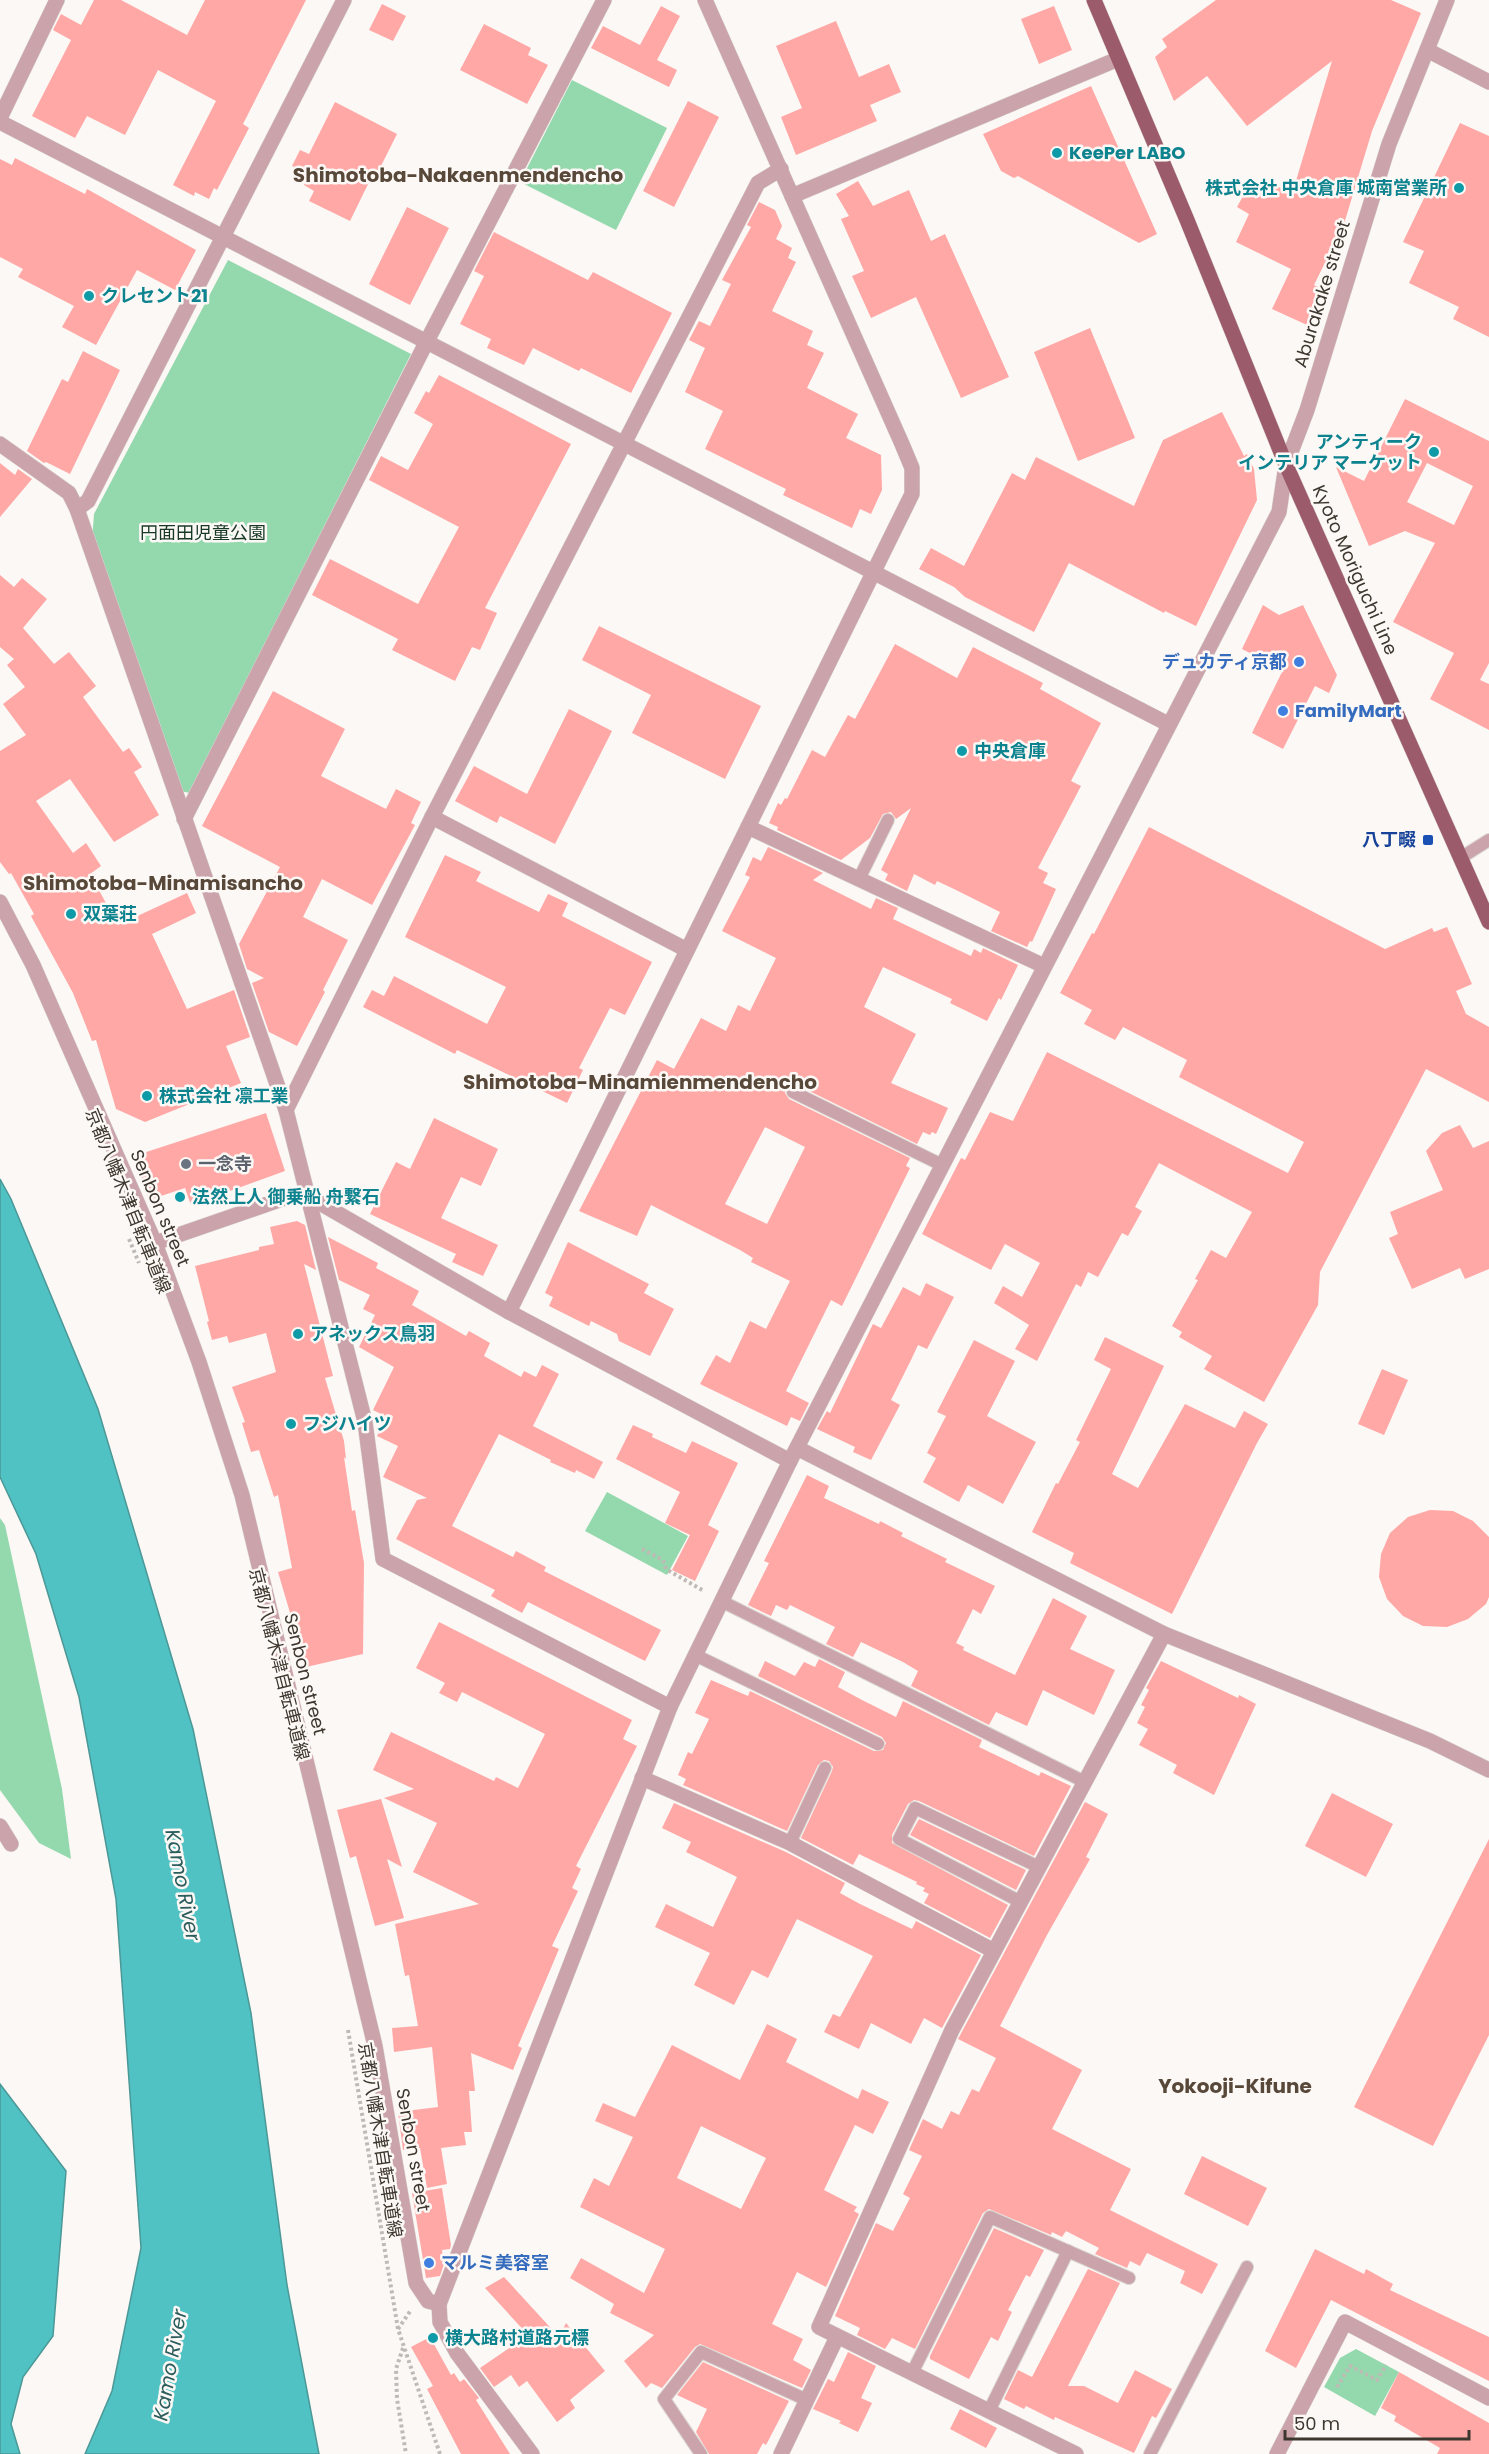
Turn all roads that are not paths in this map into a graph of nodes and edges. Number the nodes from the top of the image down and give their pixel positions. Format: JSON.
{"nodes":[{"id":1,"x":57,"y":0,"type":"edge"},
{"id":2,"x":344,"y":0,"type":"edge"},
{"id":3,"x":604,"y":0,"type":"edge"},
{"id":4,"x":705,"y":0,"type":"edge"},
{"id":5,"x":1094,"y":0,"type":"edge"},
{"id":6,"x":1447,"y":0,"type":"edge"},
{"id":7,"x":1427,"y":50,"type":"junction"},
{"id":8,"x":1118,"y":59,"type":"junction"},
{"id":9,"x":1489,"y":82,"type":"edge"},
{"id":10,"x":0,"y":120,"type":"edge"},
{"id":11,"x":781,"y":169,"type":"junction"},
{"id":12,"x":792,"y":196,"type":"junction"},
{"id":13,"x":223,"y":236,"type":"junction"},
{"id":14,"x":427,"y":341,"type":"junction"},
{"id":15,"x":0,"y":444,"type":"edge"},
{"id":16,"x":626,"y":444,"type":"junction"},
{"id":17,"x":1286,"y":465,"type":"junction"},
{"id":18,"x":77,"y":509,"type":"junction"},
{"id":19,"x":873,"y":571,"type":"junction"},
{"id":20,"x":1168,"y":724,"type":"junction"},
{"id":21,"x":432,"y":817,"type":"junction"},
{"id":22,"x":184,"y":819,"type":"junction"},
{"id":23,"x":888,"y":820,"type":"dead end"},
{"id":24,"x":748,"y":827,"type":"junction"},
{"id":25,"x":1489,"y":840,"type":"edge"},
{"id":26,"x":1462,"y":857,"type":"junction"},
{"id":27,"x":859,"y":879,"type":"junction"},
{"id":28,"x":0,"y":902,"type":"edge"},
{"id":29,"x":1489,"y":922,"type":"edge"},
{"id":30,"x":687,"y":950,"type":"junction"},
{"id":31,"x":1044,"y":966,"type":"junction"},
{"id":32,"x":792,"y":1092,"type":"dead end"},
{"id":33,"x":286,"y":1110,"type":"junction"},
{"id":34,"x":942,"y":1165,"type":"junction"},
{"id":35,"x":306,"y":1195,"type":"junction"},
{"id":36,"x":155,"y":1243,"type":"junction"},
{"id":37,"x":509,"y":1312,"type":"junction"},
{"id":38,"x":793,"y":1454,"type":"junction"},
{"id":39,"x":721,"y":1601,"type":"junction"},
{"id":40,"x":1164,"y":1634,"type":"junction"},
{"id":41,"x":695,"y":1655,"type":"junction"},
{"id":42,"x":670,"y":1707,"type":"junction"},
{"id":43,"x":878,"y":1744,"type":"dead end"},
{"id":44,"x":825,"y":1768,"type":"dead end"},
{"id":45,"x":1489,"y":1770,"type":"edge"},
{"id":46,"x":642,"y":1778,"type":"junction"},
{"id":47,"x":1085,"y":1782,"type":"junction"},
{"id":48,"x":0,"y":1826,"type":"edge"},
{"id":49,"x":790,"y":1843,"type":"junction"},
{"id":50,"x":11,"y":1844,"type":"dead end"},
{"id":51,"x":1039,"y":1867,"type":"junction"},
{"id":52,"x":1021,"y":1902,"type":"junction"},
{"id":53,"x":994,"y":1952,"type":"junction"},
{"id":54,"x":1068,"y":2251,"type":"junction"},
{"id":55,"x":1247,"y":2266,"type":"dead end"},
{"id":56,"x":1129,"y":2278,"type":"dead end"},
{"id":57,"x":439,"y":2304,"type":"junction"},
{"id":58,"x":837,"y":2337,"type":"junction"},
{"id":59,"x":912,"y":2373,"type":"junction"},
{"id":60,"x":1489,"y":2398,"type":"edge"},
{"id":61,"x":807,"y":2400,"type":"junction"},
{"id":62,"x":989,"y":2411,"type":"junction"},
{"id":63,"x":531,"y":2454,"type":"edge"},
{"id":64,"x":701,"y":2454,"type":"edge"},
{"id":65,"x":781,"y":2454,"type":"edge"},
{"id":66,"x":1076,"y":2454,"type":"edge"},
{"id":67,"x":1150,"y":2454,"type":"edge"},
{"id":68,"x":1276,"y":2454,"type":"edge"}],
"edges":[{"from":1,"to":10,"type":"street"},
{"from":2,"to":13,"type":"street"},
{"from":3,"to":14,"type":"street"},
{"from":4,"to":11,"type":"street"},
{"from":5,"to":8,"type":"main road","name":"Kyoto Moriguchi Line"},
{"from":6,"to":7,"type":"street","name":"Aburakake street"},
{"from":7,"to":9,"type":"street"},
{"from":7,"to":17,"type":"street","name":"Aburakake street"},
{"from":8,"to":12,"type":"street"},
{"from":8,"to":17,"type":"main road","name":"Kyoto Moriguchi Line"},
{"from":10,"to":13,"type":"street"},
{"from":11,"to":12,"type":"street"},
{"from":11,"to":16,"type":"street"},
{"from":12,"to":19,"type":"street"},
{"from":13,"to":14,"type":"street"},
{"from":13,"to":18,"type":"street"},
{"from":14,"to":16,"type":"street"},
{"from":14,"to":22,"type":"street"},
{"from":15,"to":18,"type":"street"},
{"from":16,"to":19,"type":"street"},
{"from":16,"to":21,"type":"street"},
{"from":17,"to":20,"type":"street","name":"Aburakake street"},
{"from":17,"to":26,"type":"main road","name":"Kyoto Moriguchi Line"},
{"from":18,"to":22,"type":"street"},
{"from":19,"to":20,"type":"street"},
{"from":19,"to":24,"type":"street"},
{"from":20,"to":31,"type":"street","name":"Aburakake street"},
{"from":21,"to":30,"type":"street"},
{"from":21,"to":33,"type":"street"},
{"from":22,"to":33,"type":"street"},
{"from":23,"to":27,"type":"lane"},
{"from":24,"to":27,"type":"street"},
{"from":24,"to":30,"type":"street"},
{"from":25,"to":26,"type":"lane"},
{"from":26,"to":29,"type":"main road","name":"Kyoto Moriguchi Line"},
{"from":27,"to":31,"type":"street"},
{"from":28,"to":36,"type":"street","name":"Senbon street"},
{"from":30,"to":37,"type":"street"},
{"from":31,"to":34,"type":"street","name":"Aburakake street"},
{"from":32,"to":34,"type":"lane"},
{"from":33,"to":35,"type":"street"},
{"from":34,"to":38,"type":"street","name":"Aburakake street"},
{"from":35,"to":36,"type":"street"},
{"from":35,"to":37,"type":"street"},
{"from":35,"to":42,"type":"street"},
{"from":36,"to":57,"type":"street","name":"Senbon street"},
{"from":37,"to":38,"type":"street"},
{"from":38,"to":39,"type":"street","name":"Aburakake street"},
{"from":38,"to":40,"type":"street"},
{"from":39,"to":41,"type":"street","name":"Aburakake street"},
{"from":39,"to":47,"type":"lane"},
{"from":40,"to":45,"type":"street"},
{"from":40,"to":47,"type":"street"},
{"from":41,"to":42,"type":"street","name":"Aburakake street"},
{"from":41,"to":43,"type":"lane"},
{"from":42,"to":46,"type":"street","name":"Aburakake street"},
{"from":44,"to":49,"type":"lane"},
{"from":46,"to":49,"type":"street"},
{"from":46,"to":57,"type":"street","name":"Aburakake street"},
{"from":47,"to":51,"type":"street"},
{"from":48,"to":50,"type":"street"},
{"from":49,"to":53,"type":"street"},
{"from":51,"to":52,"type":"street"},
{"from":51,"to":52,"type":"lane"},
{"from":52,"to":53,"type":"street"},
{"from":53,"to":58,"type":"street"},
{"from":54,"to":56,"type":"lane"},
{"from":54,"to":59,"type":"lane"},
{"from":54,"to":62,"type":"lane"},
{"from":55,"to":67,"type":"lane"},
{"from":57,"to":63,"type":"street"},
{"from":58,"to":59,"type":"street"},
{"from":58,"to":61,"type":"street"},
{"from":59,"to":62,"type":"street"},
{"from":60,"to":68,"type":"street"},
{"from":61,"to":64,"type":"lane"},
{"from":61,"to":65,"type":"street"},
{"from":62,"to":66,"type":"street"}]}
